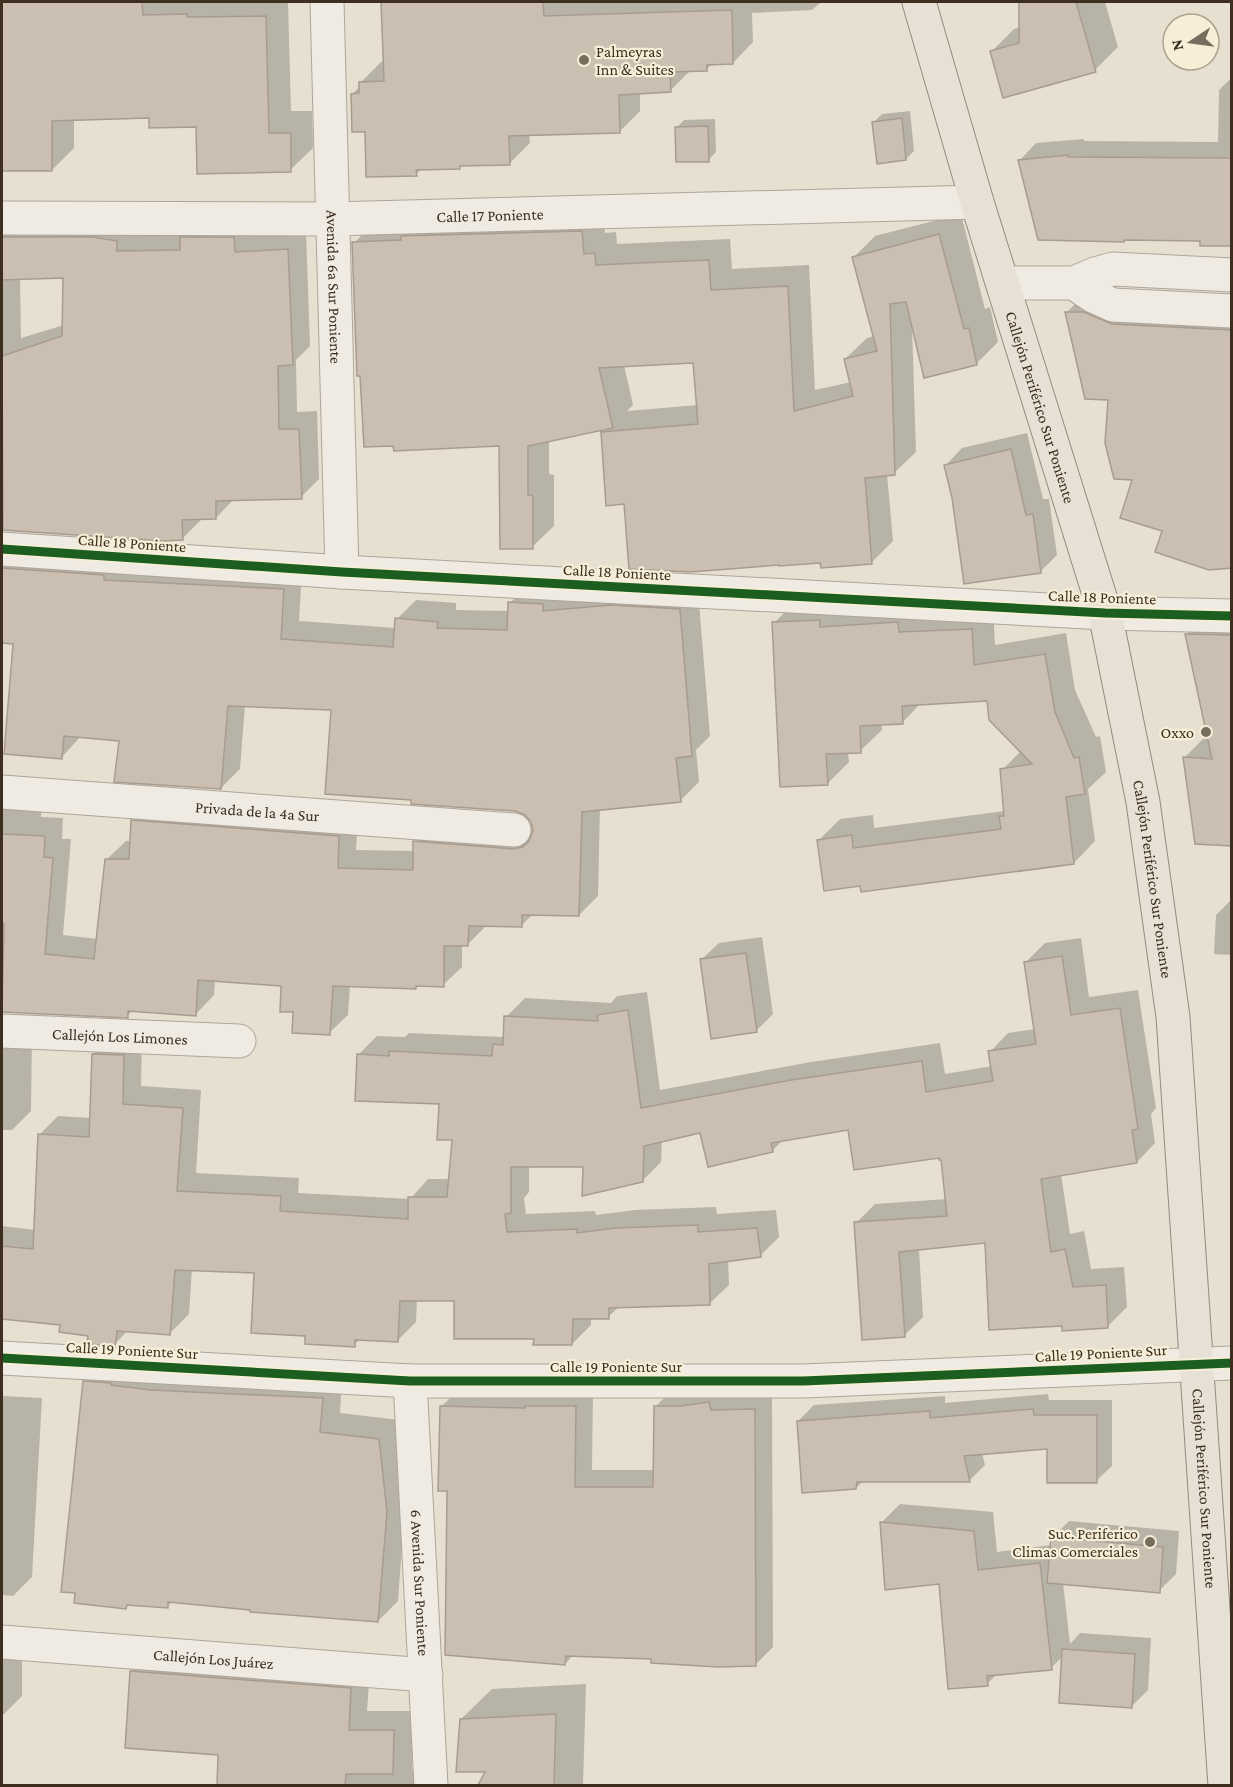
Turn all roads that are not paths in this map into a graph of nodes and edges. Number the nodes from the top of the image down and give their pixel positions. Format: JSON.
{"nodes":[{"id":1,"x":327,"y":2,"type":"edge"},
{"id":2,"x":919,"y":2,"type":"edge"},
{"id":3,"x":977,"y":202,"type":"junction"},
{"id":4,"x":2,"y":218,"type":"edge"},
{"id":5,"x":331,"y":219,"type":"junction"},
{"id":6,"x":1232,"y":275,"type":"edge"},
{"id":7,"x":1003,"y":283,"type":"junction"},
{"id":8,"x":1074,"y":283,"type":"junction"},
{"id":9,"x":1232,"y":311,"type":"edge"},
{"id":10,"x":2,"y":549,"type":"edge"},
{"id":11,"x":342,"y":572,"type":"junction"},
{"id":12,"x":1105,"y":613,"type":"junction"},
{"id":13,"x":1232,"y":616,"type":"edge"},
{"id":14,"x":2,"y":792,"type":"edge"},
{"id":15,"x":514,"y":830,"type":"dead end"},
{"id":16,"x":2,"y":1031,"type":"edge"},
{"id":17,"x":239,"y":1041,"type":"dead end"},
{"id":18,"x":2,"y":1358,"type":"edge"},
{"id":19,"x":1232,"y":1363,"type":"edge"},
{"id":20,"x":1196,"y":1364,"type":"junction"},
{"id":21,"x":410,"y":1381,"type":"junction"},
{"id":22,"x":2,"y":1642,"type":"edge"},
{"id":23,"x":426,"y":1675,"type":"junction"},
{"id":24,"x":431,"y":1785,"type":"edge"},
{"id":25,"x":1225,"y":1785,"type":"edge"}],
"edges":[{"from":1,"to":5,"type":"street","name":"Avenida 6a Sur Poniente"},
{"from":2,"to":3,"type":"main road","name":"Callejón Periférico Sur Poniente"},
{"from":3,"to":5,"type":"street","name":"Calle 17 Poniente"},
{"from":3,"to":7,"type":"main road","name":"Callejón Periférico Sur Poniente"},
{"from":4,"to":5,"type":"street","name":"Calle 17 Poniente"},
{"from":5,"to":11,"type":"street","name":"Avenida 6a Sur Poniente"},
{"from":6,"to":8,"type":"street"},
{"from":7,"to":8,"type":"street"},
{"from":7,"to":12,"type":"main road","name":"Callejón Periférico Sur Poniente"},
{"from":8,"to":9,"type":"street"},
{"from":10,"to":11,"type":"street","name":"Calle 18 Poniente"},
{"from":11,"to":12,"type":"street","name":"Calle 18 Poniente"},
{"from":12,"to":13,"type":"street","name":"Calle 18 Poniente"},
{"from":12,"to":20,"type":"main road","name":"Callejón Periférico Sur Poniente"},
{"from":14,"to":15,"type":"street","name":"Privada de la 4a Sur"},
{"from":16,"to":17,"type":"street","name":"Callejón Los Limones"},
{"from":18,"to":21,"type":"street","name":"Calle 19 Poniente Sur"},
{"from":19,"to":20,"type":"street","name":"Calle 19 Poniente Sur"},
{"from":20,"to":21,"type":"street","name":"Calle 19 Poniente Sur"},
{"from":20,"to":25,"type":"main road","name":"Callejón Periférico Sur Poniente"},
{"from":21,"to":23,"type":"street","name":"6 Avenida Sur Poniente"},
{"from":22,"to":23,"type":"street","name":"Callejón Los Juárez"},
{"from":23,"to":24,"type":"street","name":"6 Avenida Sur Poniente"}]}
